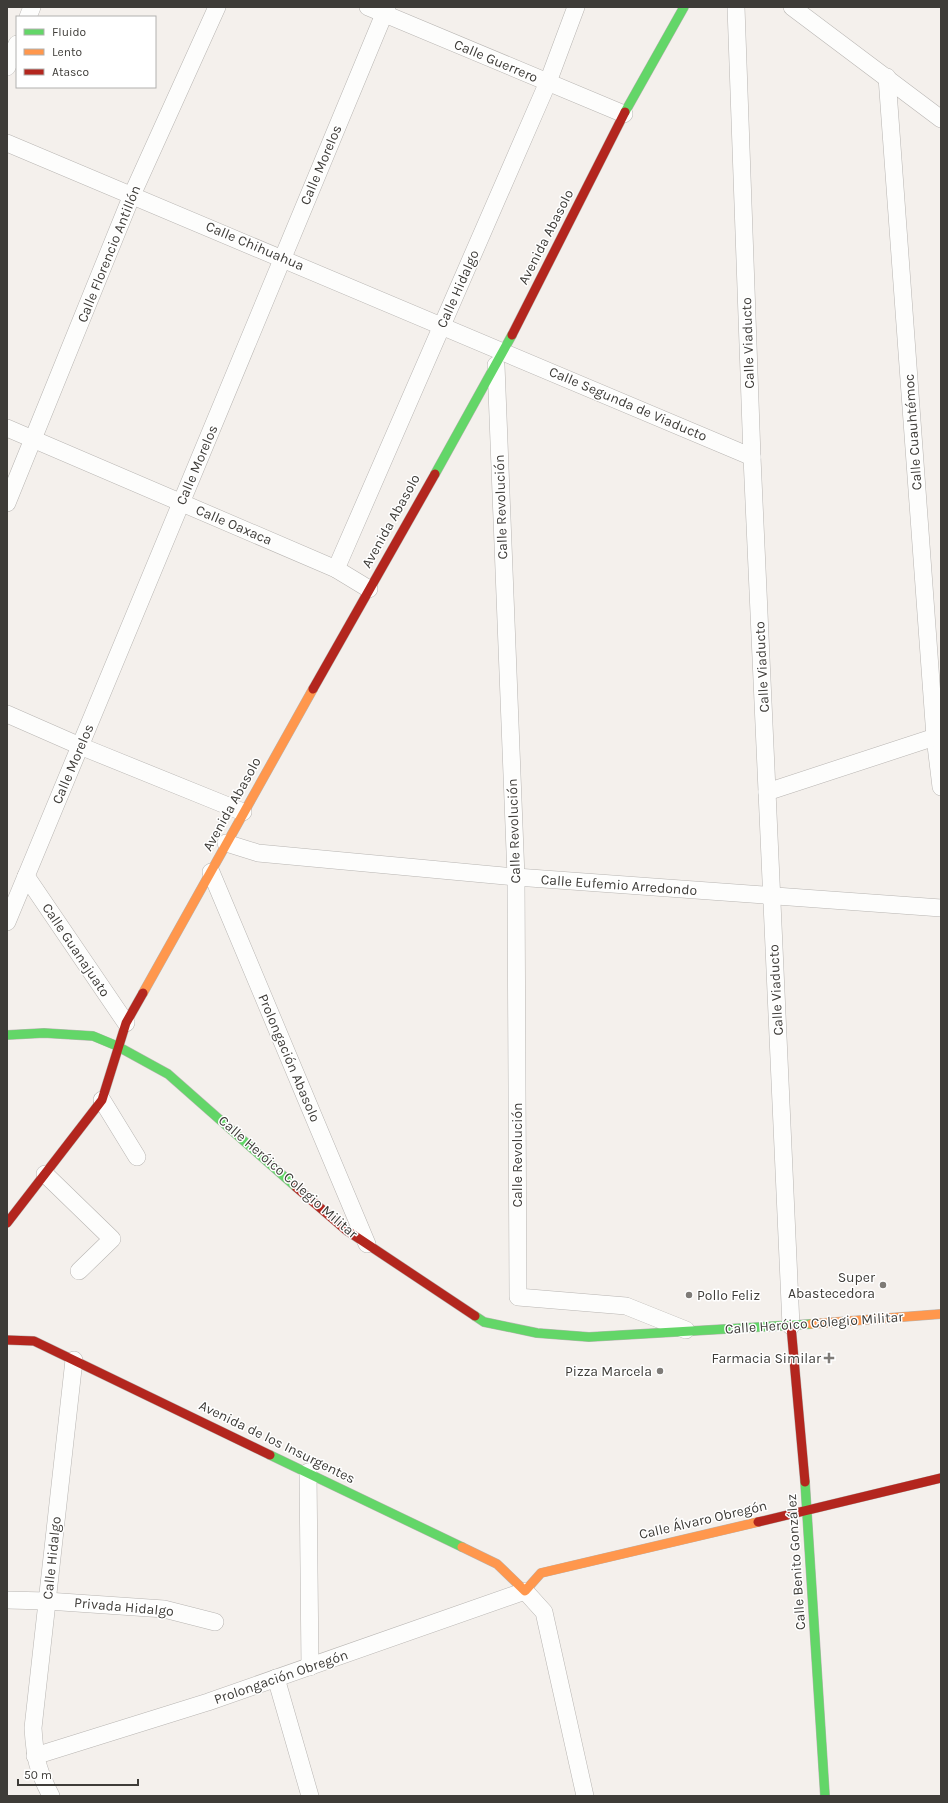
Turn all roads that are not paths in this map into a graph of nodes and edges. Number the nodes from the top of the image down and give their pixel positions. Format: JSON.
{"nodes":[{"id":1,"x":217,"y":7,"type":"edge"},
{"id":2,"x":368,"y":7,"type":"edge"},
{"id":3,"x":576,"y":7,"type":"edge"},
{"id":4,"x":684,"y":7,"type":"edge"},
{"id":5,"x":736,"y":7,"type":"edge"},
{"id":6,"x":792,"y":7,"type":"edge"},
{"id":7,"x":386,"y":10,"type":"edge"},
{"id":8,"x":16,"y":46,"type":"edge"},
{"id":9,"x":7,"y":68,"type":"edge"},
{"id":10,"x":887,"y":77,"type":"junction"},
{"id":11,"x":548,"y":82,"type":"junction"},
{"id":12,"x":624,"y":114,"type":"junction"},
{"id":13,"x":941,"y":119,"type":"edge"},
{"id":14,"x":7,"y":142,"type":"edge"},
{"id":15,"x":132,"y":195,"type":"junction"},
{"id":16,"x":283,"y":258,"type":"junction"},
{"id":17,"x":441,"y":326,"type":"junction"},
{"id":18,"x":500,"y":358,"type":"junction"},
{"id":19,"x":7,"y":428,"type":"edge"},
{"id":20,"x":33,"y":440,"type":"junction"},
{"id":21,"x":752,"y":457,"type":"junction"},
{"id":22,"x":7,"y":503,"type":"edge"},
{"id":23,"x":181,"y":503,"type":"junction"},
{"id":24,"x":336,"y":569,"type":"junction"},
{"id":25,"x":369,"y":589,"type":"junction"},
{"id":26,"x":7,"y":714,"type":"edge"},
{"id":27,"x":938,"y":736,"type":"edge"},
{"id":28,"x":80,"y":746,"type":"junction"},
{"id":29,"x":941,"y":787,"type":"edge"},
{"id":30,"x":767,"y":792,"type":"junction"},
{"id":31,"x":243,"y":812,"type":"junction"},
{"id":32,"x":226,"y":843,"type":"junction"},
{"id":33,"x":211,"y":872,"type":"junction"},
{"id":34,"x":26,"y":876,"type":"junction"},
{"id":35,"x":516,"y":877,"type":"junction"},
{"id":36,"x":772,"y":896,"type":"junction"},
{"id":37,"x":941,"y":908,"type":"edge"},
{"id":38,"x":7,"y":922,"type":"edge"},
{"id":39,"x":126,"y":1023,"type":"junction"},
{"id":40,"x":7,"y":1035,"type":"edge"},
{"id":41,"x":117,"y":1046,"type":"junction"},
{"id":42,"x":102,"y":1100,"type":"junction"},
{"id":43,"x":137,"y":1157,"type":"dead end"},
{"id":44,"x":45,"y":1174,"type":"junction"},
{"id":45,"x":7,"y":1223,"type":"edge"},
{"id":46,"x":367,"y":1244,"type":"junction"},
{"id":47,"x":78,"y":1271,"type":"dead end"},
{"id":48,"x":518,"y":1297,"type":"joint"},
{"id":49,"x":941,"y":1314,"type":"edge"},
{"id":50,"x":791,"y":1326,"type":"junction"},
{"id":51,"x":688,"y":1331,"type":"junction"},
{"id":52,"x":7,"y":1340,"type":"edge"},
{"id":53,"x":74,"y":1360,"type":"junction"},
{"id":54,"x":308,"y":1472,"type":"junction"},
{"id":55,"x":941,"y":1478,"type":"edge"},
{"id":56,"x":807,"y":1510,"type":"junction"},
{"id":57,"x":525,"y":1591,"type":"junction"},
{"id":58,"x":7,"y":1600,"type":"edge"},
{"id":59,"x":47,"y":1601,"type":"junction"},
{"id":60,"x":215,"y":1622,"type":"dead end"},
{"id":61,"x":310,"y":1667,"type":"junction"},
{"id":62,"x":276,"y":1678,"type":"junction"},
{"id":63,"x":35,"y":1756,"type":"junction"},
{"id":64,"x":51,"y":1796,"type":"edge"},
{"id":65,"x":310,"y":1796,"type":"edge"},
{"id":66,"x":585,"y":1796,"type":"edge"},
{"id":67,"x":825,"y":1796,"type":"edge"}],
"edges":[{"from":1,"to":15,"type":"street","name":"Calle Florencio Antillón"},
{"from":2,"to":7,"type":"street","name":"Calle Guerrero"},
{"from":3,"to":11,"type":"street","name":"Calle Hidalgo"},
{"from":4,"to":12,"type":"street","name":"Avenida Abasolo"},
{"from":5,"to":21,"type":"street","name":"Calle Viaducto"},
{"from":6,"to":10,"type":"street"},
{"from":7,"to":11,"type":"street","name":"Calle Guerrero"},
{"from":7,"to":16,"type":"street","name":"Calle Morelos"},
{"from":8,"to":9,"type":"street"},
{"from":10,"to":13,"type":"street"},
{"from":10,"to":27,"type":"street","name":"Calle Cuauhtémoc"},
{"from":11,"to":12,"type":"street","name":"Calle Guerrero"},
{"from":11,"to":17,"type":"street","name":"Calle Hidalgo"},
{"from":12,"to":18,"type":"street","name":"Avenida Abasolo"},
{"from":14,"to":15,"type":"street","name":"Calle Chihuahua"},
{"from":15,"to":16,"type":"street","name":"Calle Chihuahua"},
{"from":15,"to":20,"type":"street","name":"Calle Florencio Antillón"},
{"from":16,"to":17,"type":"street","name":"Calle Chihuahua"},
{"from":16,"to":23,"type":"street","name":"Calle Morelos"},
{"from":17,"to":18,"type":"street","name":"Calle Chihuahua"},
{"from":17,"to":24,"type":"street","name":"Calle Hidalgo"},
{"from":18,"to":21,"type":"street","name":"Calle Segunda de Viaducto"},
{"from":18,"to":25,"type":"street","name":"Avenida Abasolo"},
{"from":18,"to":35,"type":"street","name":"Calle Revolución"},
{"from":19,"to":20,"type":"street","name":"Calle Oaxaca"},
{"from":20,"to":22,"type":"street","name":"Calle Florencio Antillón"},
{"from":20,"to":23,"type":"street","name":"Calle Oaxaca"},
{"from":21,"to":30,"type":"street","name":"Calle Viaducto"},
{"from":23,"to":24,"type":"street","name":"Calle Oaxaca"},
{"from":23,"to":28,"type":"street","name":"Calle Morelos"},
{"from":24,"to":25,"type":"street","name":"Calle Oaxaca"},
{"from":25,"to":31,"type":"street","name":"Avenida Abasolo"},
{"from":26,"to":28,"type":"street"},
{"from":27,"to":29,"type":"street","name":"Calle Cuauhtémoc"},
{"from":27,"to":30,"type":"street"},
{"from":28,"to":31,"type":"street"},
{"from":28,"to":34,"type":"street","name":"Calle Morelos"},
{"from":30,"to":36,"type":"street","name":"Calle Viaducto"},
{"from":31,"to":32,"type":"street","name":"Avenida Abasolo"},
{"from":32,"to":33,"type":"street","name":"Avenida Abasolo"},
{"from":32,"to":35,"type":"street","name":"Calle Eufemio Arredondo"},
{"from":33,"to":39,"type":"street","name":"Avenida Abasolo"},
{"from":33,"to":46,"type":"street","name":"Prolongación Abasolo"},
{"from":34,"to":38,"type":"street","name":"Calle Morelos"},
{"from":34,"to":39,"type":"street","name":"Calle Guanajuato"},
{"from":35,"to":36,"type":"street","name":"Calle Eufemio Arredondo"},
{"from":35,"to":48,"type":"street","name":"Calle Revolución"},
{"from":36,"to":37,"type":"street","name":"Calle Eufemio Arredondo"},
{"from":36,"to":50,"type":"street","name":"Calle Viaducto"},
{"from":39,"to":41,"type":"street","name":"Avenida Abasolo"},
{"from":40,"to":41,"type":"street","name":"Calle Heróico Colegio Militar"},
{"from":41,"to":42,"type":"street","name":"Avenida Abasolo"},
{"from":41,"to":46,"type":"street","name":"Calle Heróico Colegio Militar"},
{"from":42,"to":43,"type":"street"},
{"from":42,"to":44,"type":"street"},
{"from":44,"to":45,"type":"street"},
{"from":44,"to":47,"type":"street"},
{"from":46,"to":51,"type":"street","name":"Calle Heróico Colegio Militar"},
{"from":48,"to":51,"type":"street","name":"Calle Heróico Colegio Militar"},
{"from":49,"to":50,"type":"street","name":"Calle Heróico Colegio Militar"},
{"from":50,"to":51,"type":"street","name":"Calle Heróico Colegio Militar"},
{"from":50,"to":56,"type":"street","name":"Calle Benito González"},
{"from":52,"to":53,"type":"street","name":"Avenida de los Insurgentes"},
{"from":53,"to":54,"type":"street","name":"Avenida de los Insurgentes"},
{"from":53,"to":59,"type":"street","name":"Calle Hidalgo"},
{"from":54,"to":57,"type":"street","name":"Avenida de los Insurgentes"},
{"from":54,"to":61,"type":"street"},
{"from":55,"to":56,"type":"street","name":"Calle Álvaro Obregón"},
{"from":56,"to":57,"type":"street","name":"Calle Álvaro Obregón"},
{"from":56,"to":67,"type":"street","name":"Calle Benito González"},
{"from":57,"to":61,"type":"street","name":"Prolongación Obregón"},
{"from":57,"to":66,"type":"street"},
{"from":58,"to":59,"type":"street","name":"Privada Hidalgo"},
{"from":59,"to":60,"type":"street","name":"Privada Hidalgo"},
{"from":59,"to":63,"type":"street","name":"Calle Hidalgo"},
{"from":61,"to":62,"type":"street","name":"Prolongación Obregón"},
{"from":62,"to":63,"type":"street","name":"Prolongación Obregón"},
{"from":62,"to":65,"type":"street"},
{"from":63,"to":64,"type":"street"}]}
